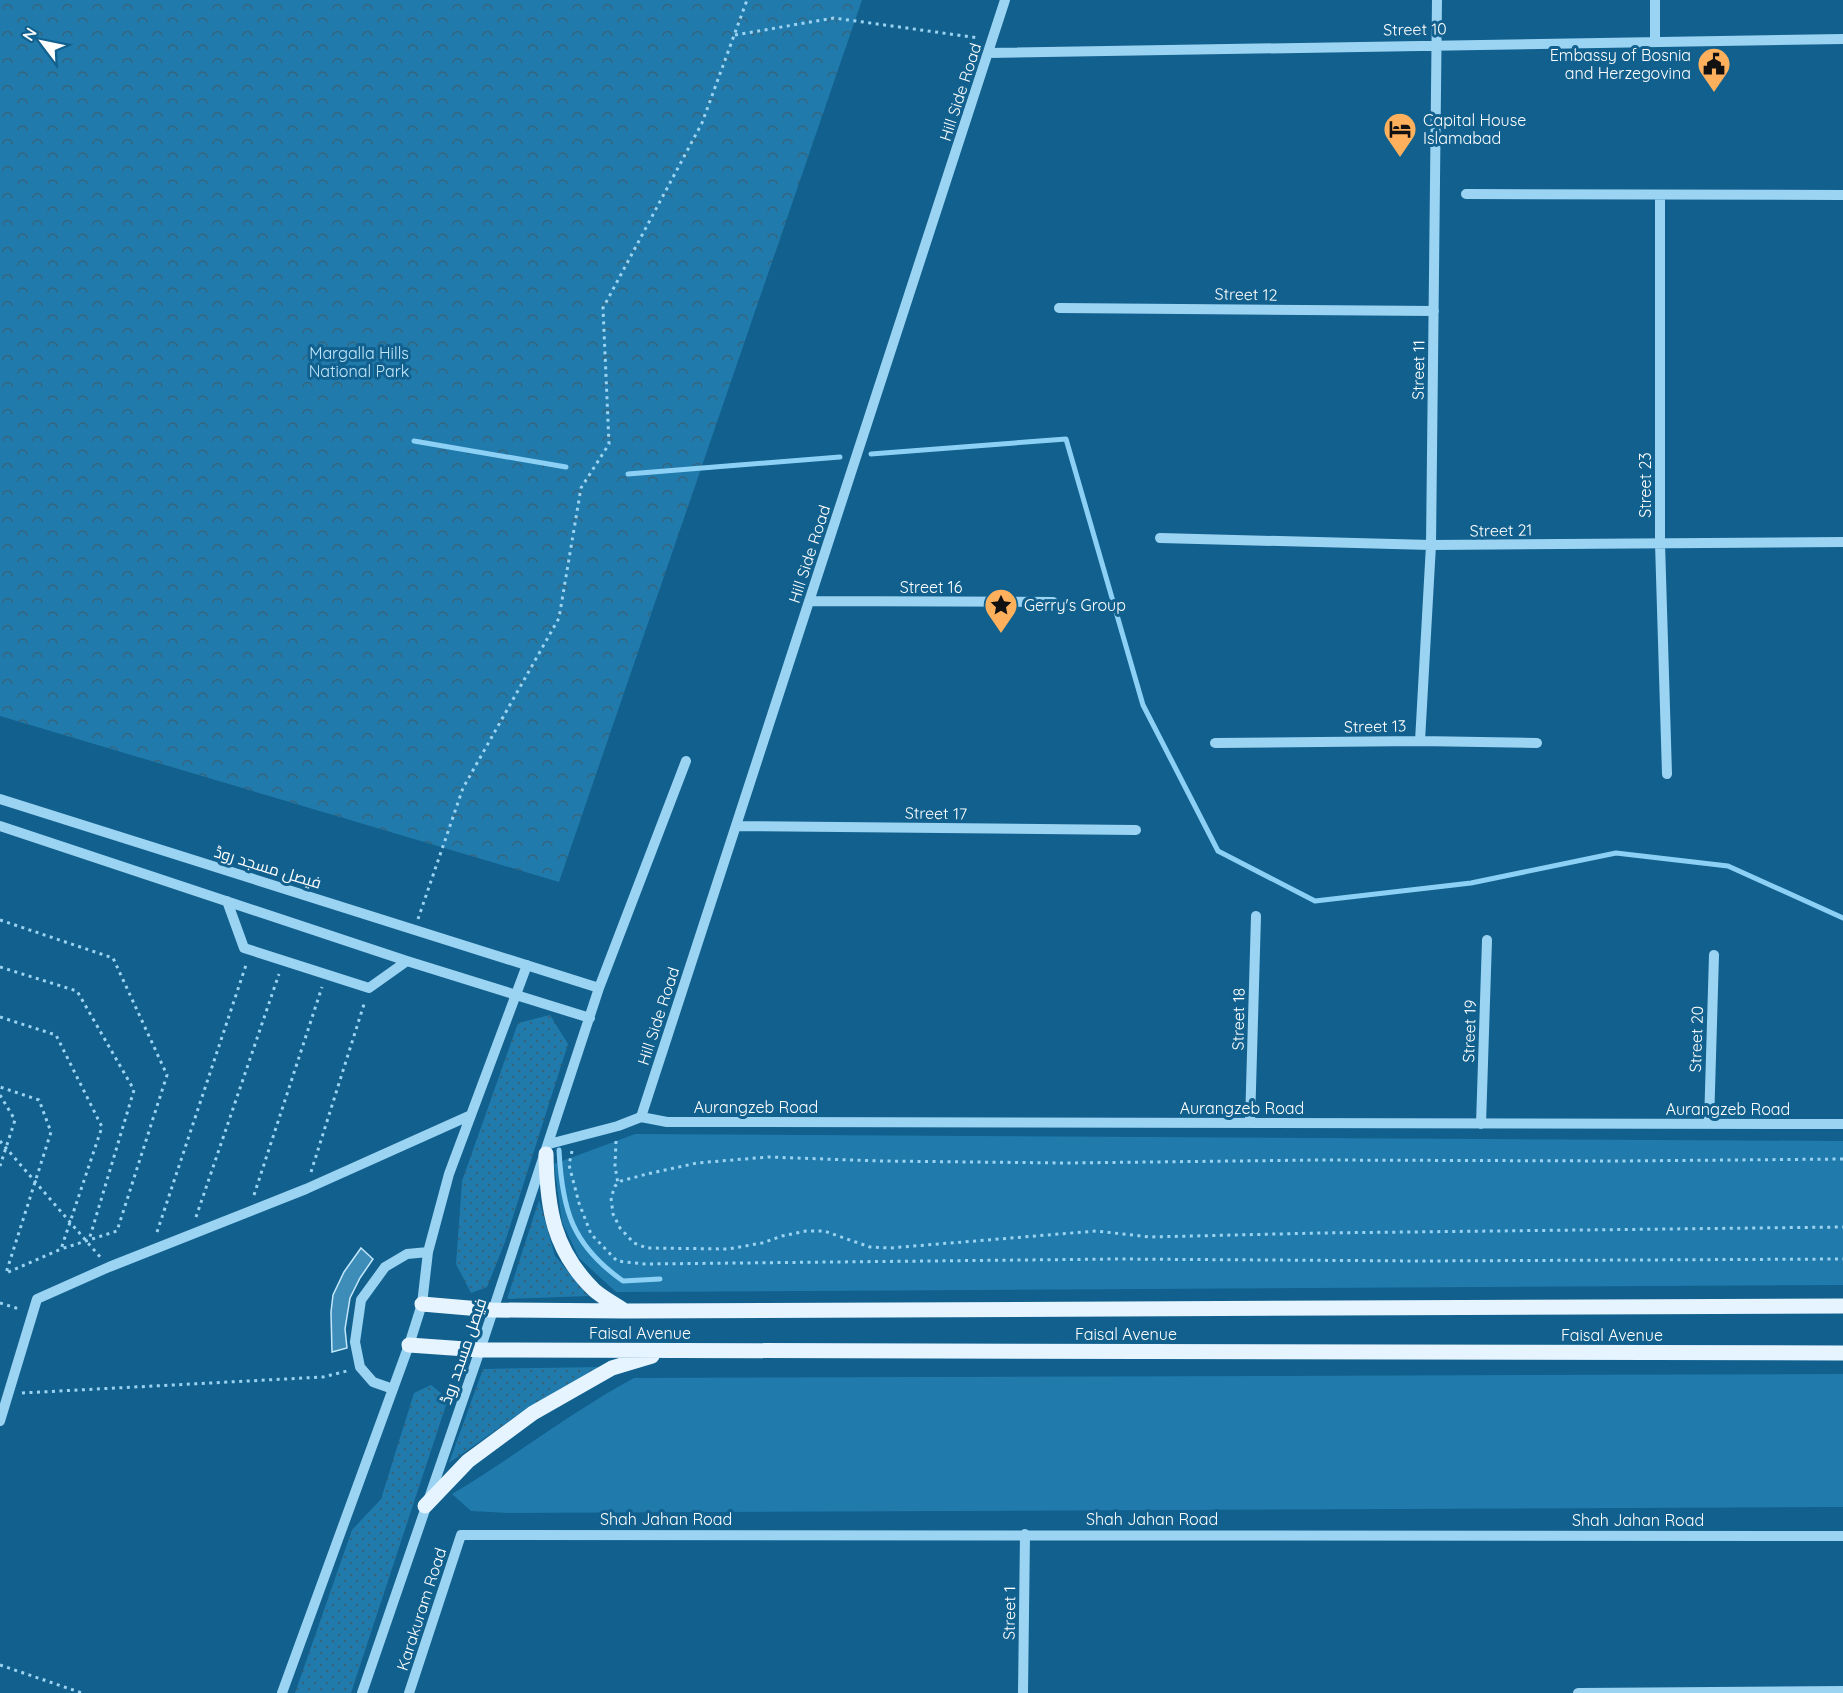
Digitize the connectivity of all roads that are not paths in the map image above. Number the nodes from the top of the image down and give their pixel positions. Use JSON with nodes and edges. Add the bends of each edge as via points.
{"nodes":[{"id":1,"x":1005,"y":0,"type":"edge"},
{"id":2,"x":1437,"y":0,"type":"edge"},
{"id":3,"x":1655,"y":0,"type":"edge"},
{"id":4,"x":1843,"y":39,"type":"edge"},
{"id":5,"x":1655,"y":42,"type":"junction"},
{"id":6,"x":1437,"y":44,"type":"junction"},
{"id":7,"x":988,"y":52,"type":"junction"},
{"id":8,"x":1466,"y":194,"type":"dead end"},
{"id":9,"x":1843,"y":195,"type":"edge"},
{"id":10,"x":1660,"y":196,"type":"junction"},
{"id":11,"x":1059,"y":308,"type":"dead end"},
{"id":12,"x":1434,"y":311,"type":"junction"},
{"id":13,"x":1160,"y":538,"type":"dead end"},
{"id":14,"x":1843,"y":542,"type":"edge"},
{"id":15,"x":1660,"y":543,"type":"junction"},
{"id":16,"x":1431,"y":545,"type":"junction"},
{"id":17,"x":809,"y":601,"type":"junction"},
{"id":18,"x":1053,"y":603,"type":"dead end"},
{"id":19,"x":1420,"y":741,"type":"junction"},
{"id":20,"x":1537,"y":742,"type":"dead end"},
{"id":21,"x":1215,"y":743,"type":"dead end"},
{"id":22,"x":686,"y":761,"type":"dead end"},
{"id":23,"x":1667,"y":774,"type":"dead end"},
{"id":24,"x":0,"y":799,"type":"edge"},
{"id":25,"x":0,"y":826,"type":"edge"},
{"id":26,"x":736,"y":826,"type":"junction"},
{"id":27,"x":1136,"y":830,"type":"dead end"},
{"id":28,"x":227,"y":901,"type":"junction"},
{"id":29,"x":1256,"y":916,"type":"dead end"},
{"id":30,"x":1487,"y":940,"type":"dead end"},
{"id":31,"x":1714,"y":955,"type":"dead end"},
{"id":32,"x":407,"y":961,"type":"junction"},
{"id":33,"x":527,"y":965,"type":"junction"},
{"id":34,"x":599,"y":988,"type":"junction"},
{"id":35,"x":515,"y":995,"type":"junction"},
{"id":36,"x":590,"y":1018,"type":"junction"},
{"id":37,"x":471,"y":1115,"type":"junction"},
{"id":38,"x":641,"y":1117,"type":"junction"},
{"id":39,"x":1251,"y":1123,"type":"junction"},
{"id":40,"x":1481,"y":1124,"type":"junction"},
{"id":41,"x":1708,"y":1124,"type":"junction"},
{"id":42,"x":1843,"y":1124,"type":"edge"},
{"id":43,"x":548,"y":1149,"type":"junction"},
{"id":44,"x":428,"y":1252,"type":"junction"},
{"id":45,"x":422,"y":1304,"type":"junction"},
{"id":46,"x":1843,"y":1306,"type":"edge"},
{"id":47,"x":492,"y":1310,"type":"junction"},
{"id":48,"x":625,"y":1311,"type":"junction"},
{"id":49,"x":410,"y":1345,"type":"junction"},
{"id":50,"x":480,"y":1350,"type":"junction"},
{"id":51,"x":669,"y":1351,"type":"junction"},
{"id":52,"x":1843,"y":1353,"type":"edge"},
{"id":53,"x":393,"y":1389,"type":"junction"},
{"id":54,"x":0,"y":1421,"type":"edge"},
{"id":55,"x":425,"y":1506,"type":"junction"},
{"id":56,"x":461,"y":1534,"type":"joint"},
{"id":57,"x":1025,"y":1534,"type":"junction"},
{"id":58,"x":1843,"y":1536,"type":"edge"},
{"id":59,"x":1843,"y":1691,"type":"edge"},
{"id":60,"x":1785,"y":1692,"type":"edge"},
{"id":61,"x":282,"y":1693,"type":"edge"},
{"id":62,"x":362,"y":1693,"type":"edge"},
{"id":63,"x":409,"y":1693,"type":"edge"},
{"id":64,"x":1023,"y":1693,"type":"edge"},
{"id":65,"x":1578,"y":1693,"type":"edge"},
{"id":66,"x":1665,"y":1693,"type":"edge"}],
"edges":[{"from":1,"to":7,"type":"street","name":"Hill Side Road"},
{"from":2,"to":6,"type":"street","name":"Street 11"},
{"from":3,"to":5,"type":"street"},
{"from":4,"to":5,"type":"street","name":"Street 10"},
{"from":5,"to":6,"type":"street","name":"Street 10"},
{"from":6,"to":7,"type":"street","name":"Street 10"},
{"from":6,"to":12,"type":"street","name":"Street 11"},
{"from":7,"to":17,"type":"street","name":"Hill Side Road"},
{"from":8,"to":10,"type":"street"},
{"from":9,"to":10,"type":"street"},
{"from":10,"to":15,"type":"street","name":"Street 23"},
{"from":11,"to":12,"type":"street","name":"Street 12"},
{"from":12,"to":16,"type":"street","name":"Street 11"},
{"from":13,"to":16,"type":"street","name":"Street 21"},
{"from":14,"to":15,"type":"street","name":"Street 21"},
{"from":15,"to":16,"type":"street","name":"Street 21"},
{"from":15,"to":23,"type":"street","name":"Street 23"},
{"from":16,"to":19,"type":"street","name":"Street 11"},
{"from":17,"to":18,"type":"street","name":"Street 16"},
{"from":17,"to":26,"type":"street","name":"Hill Side Road"},
{"from":19,"to":20,"type":"street","name":"Street 13"},
{"from":19,"to":21,"type":"street","name":"Street 13"},
{"from":22,"to":34,"type":"street","name":"فیصل مسجد روڈ"},
{"from":24,"to":33,"type":"street","name":"فیصل مسجد روڈ"},
{"from":25,"to":28,"type":"street"},
{"from":26,"to":27,"type":"street","name":"Street 17"},
{"from":26,"to":38,"type":"street","name":"Hill Side Road"},
{"from":28,"to":32,"type":"street"},
{"from":28,"to":32,"type":"street","via":[[244,948],[283,961],[369,988]]},
{"from":29,"to":39,"type":"street","name":"Street 18"},
{"from":30,"to":40,"type":"street","name":"Street 19"},
{"from":31,"to":41,"type":"street","name":"Street 20"},
{"from":32,"to":35,"type":"street"},
{"from":33,"to":34,"type":"street","name":"فیصل مسجد روڈ"},
{"from":33,"to":35,"type":"street"},
{"from":34,"to":36,"type":"street","name":"فیصل مسجد روڈ"},
{"from":35,"to":36,"type":"street"},
{"from":35,"to":37,"type":"street"},
{"from":36,"to":43,"type":"street","name":"فیصل مسجد روڈ"},
{"from":37,"to":44,"type":"street","via":[[449,1174]]},
{"from":37,"to":54,"type":"street","via":[[306,1190],[37,1299]]},
{"from":38,"to":39,"type":"street","name":"Aurangzeb Road","via":[[667,1122]]},
{"from":38,"to":43,"type":"street"},
{"from":39,"to":40,"type":"street","name":"Aurangzeb Road"},
{"from":40,"to":41,"type":"street","name":"Aurangzeb Road"},
{"from":41,"to":42,"type":"street","name":"Aurangzeb Road"},
{"from":43,"to":47,"type":"street","name":"فیصل مسجد روڈ"},
{"from":43,"to":48,"type":"main road","via":[[548,1205],[556,1235],[595,1291]]},
{"from":44,"to":45,"type":"street"},
{"from":44,"to":53,"type":"street","via":[[407,1254],[385,1267],[360,1300],[355,1342],[360,1367],[373,1382]]},
{"from":45,"to":47,"type":"main road","name":"Faisal Avenue"},
{"from":45,"to":49,"type":"street"},
{"from":46,"to":48,"type":"main road","name":"Faisal Avenue"},
{"from":47,"to":48,"type":"main road","name":"Faisal Avenue"},
{"from":47,"to":50,"type":"street","name":"فیصل مسجد روڈ"},
{"from":49,"to":50,"type":"main road","name":"Faisal Avenue"},
{"from":49,"to":53,"type":"street"},
{"from":50,"to":51,"type":"main road","name":"Faisal Avenue"},
{"from":50,"to":55,"type":"street","name":"فیصل مسجد روڈ"},
{"from":51,"to":52,"type":"main road","name":"Faisal Avenue"},
{"from":51,"to":55,"type":"main road","via":[[612,1368],[533,1413],[468,1461]]},
{"from":53,"to":61,"type":"street"},
{"from":55,"to":62,"type":"street","name":"فیصل مسجد روڈ"},
{"from":56,"to":57,"type":"street","name":"Shah Jahan Road"},
{"from":56,"to":63,"type":"street","name":"Karakuram Road"},
{"from":57,"to":58,"type":"street","name":"Shah Jahan Road"},
{"from":57,"to":64,"type":"street","name":"Street 1"},
{"from":59,"to":60,"type":"street"},
{"from":60,"to":66,"type":"street"},
{"from":65,"to":66,"type":"street"}]}
